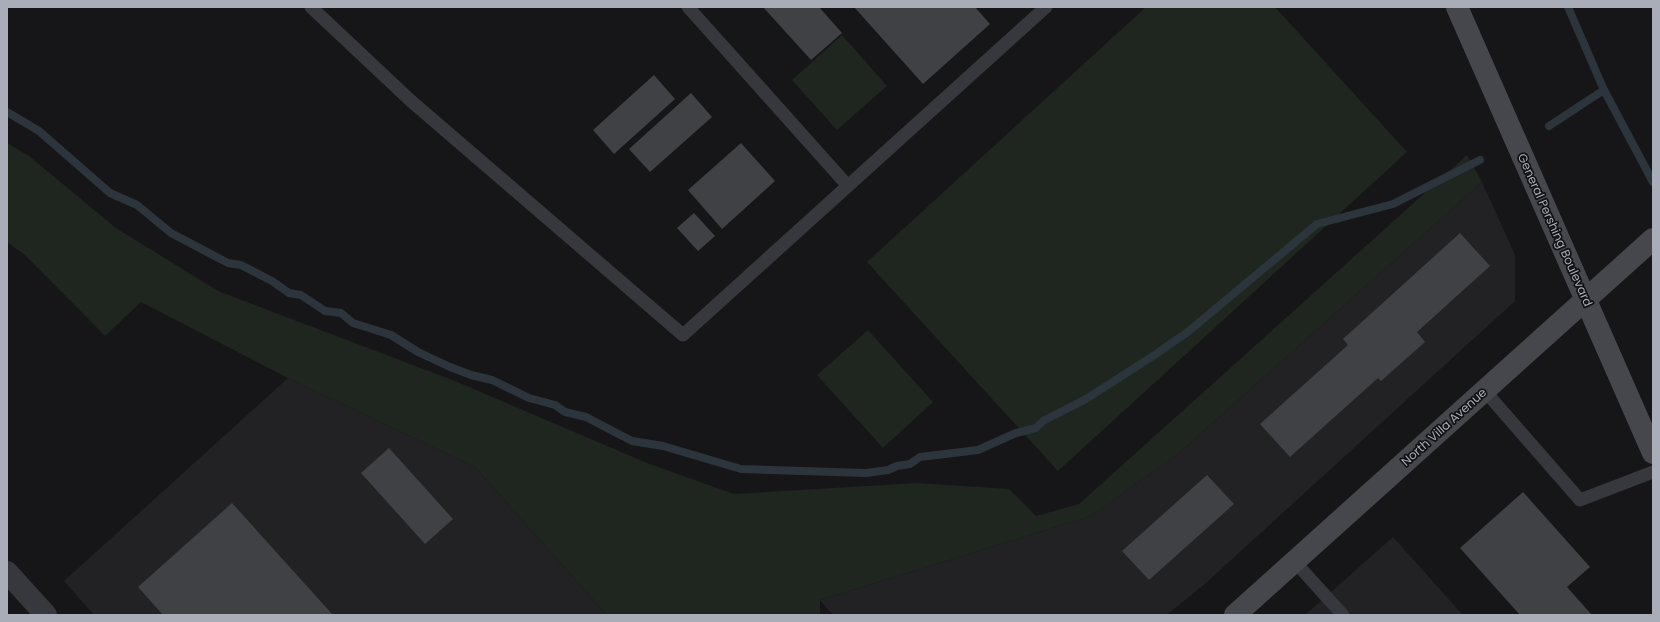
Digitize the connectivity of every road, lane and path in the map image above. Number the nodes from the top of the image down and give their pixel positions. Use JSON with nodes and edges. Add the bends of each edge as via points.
{"nodes":[{"id":1,"x":311,"y":7,"type":"edge"},
{"id":2,"x":688,"y":7,"type":"edge"},
{"id":3,"x":1046,"y":7,"type":"edge"},
{"id":4,"x":1457,"y":7,"type":"edge"},
{"id":5,"x":848,"y":186,"type":"junction"},
{"id":6,"x":1653,"y":239,"type":"edge"},
{"id":7,"x":1586,"y":299,"type":"junction"},
{"id":8,"x":1484,"y":390,"type":"junction"},
{"id":9,"x":1653,"y":453,"type":"edge"},
{"id":10,"x":1653,"y":472,"type":"edge"},
{"id":11,"x":1295,"y":562,"type":"junction"},
{"id":12,"x":8,"y":576,"type":"edge"},
{"id":13,"x":46,"y":615,"type":"edge"},
{"id":14,"x":1234,"y":615,"type":"edge"},
{"id":15,"x":1343,"y":615,"type":"edge"}],
"edges":[{"from":1,"to":5,"type":"lane","via":[[412,101],[683,335]]},
{"from":2,"to":5,"type":"lane"},
{"from":3,"to":5,"type":"lane"},
{"from":4,"to":7,"type":"main road","name":"General Pershing Boulevard"},
{"from":6,"to":7,"type":"main road","name":"North Villa Avenue"},
{"from":7,"to":8,"type":"main road","name":"North Villa Avenue"},
{"from":7,"to":9,"type":"main road","name":"General Pershing Boulevard"},
{"from":8,"to":10,"type":"lane","via":[[1580,500]]},
{"from":8,"to":11,"type":"main road","name":"North Villa Avenue"},
{"from":11,"to":14,"type":"main road","name":"North Villa Avenue"},
{"from":11,"to":15,"type":"lane"},
{"from":12,"to":13,"type":"street"}]}
